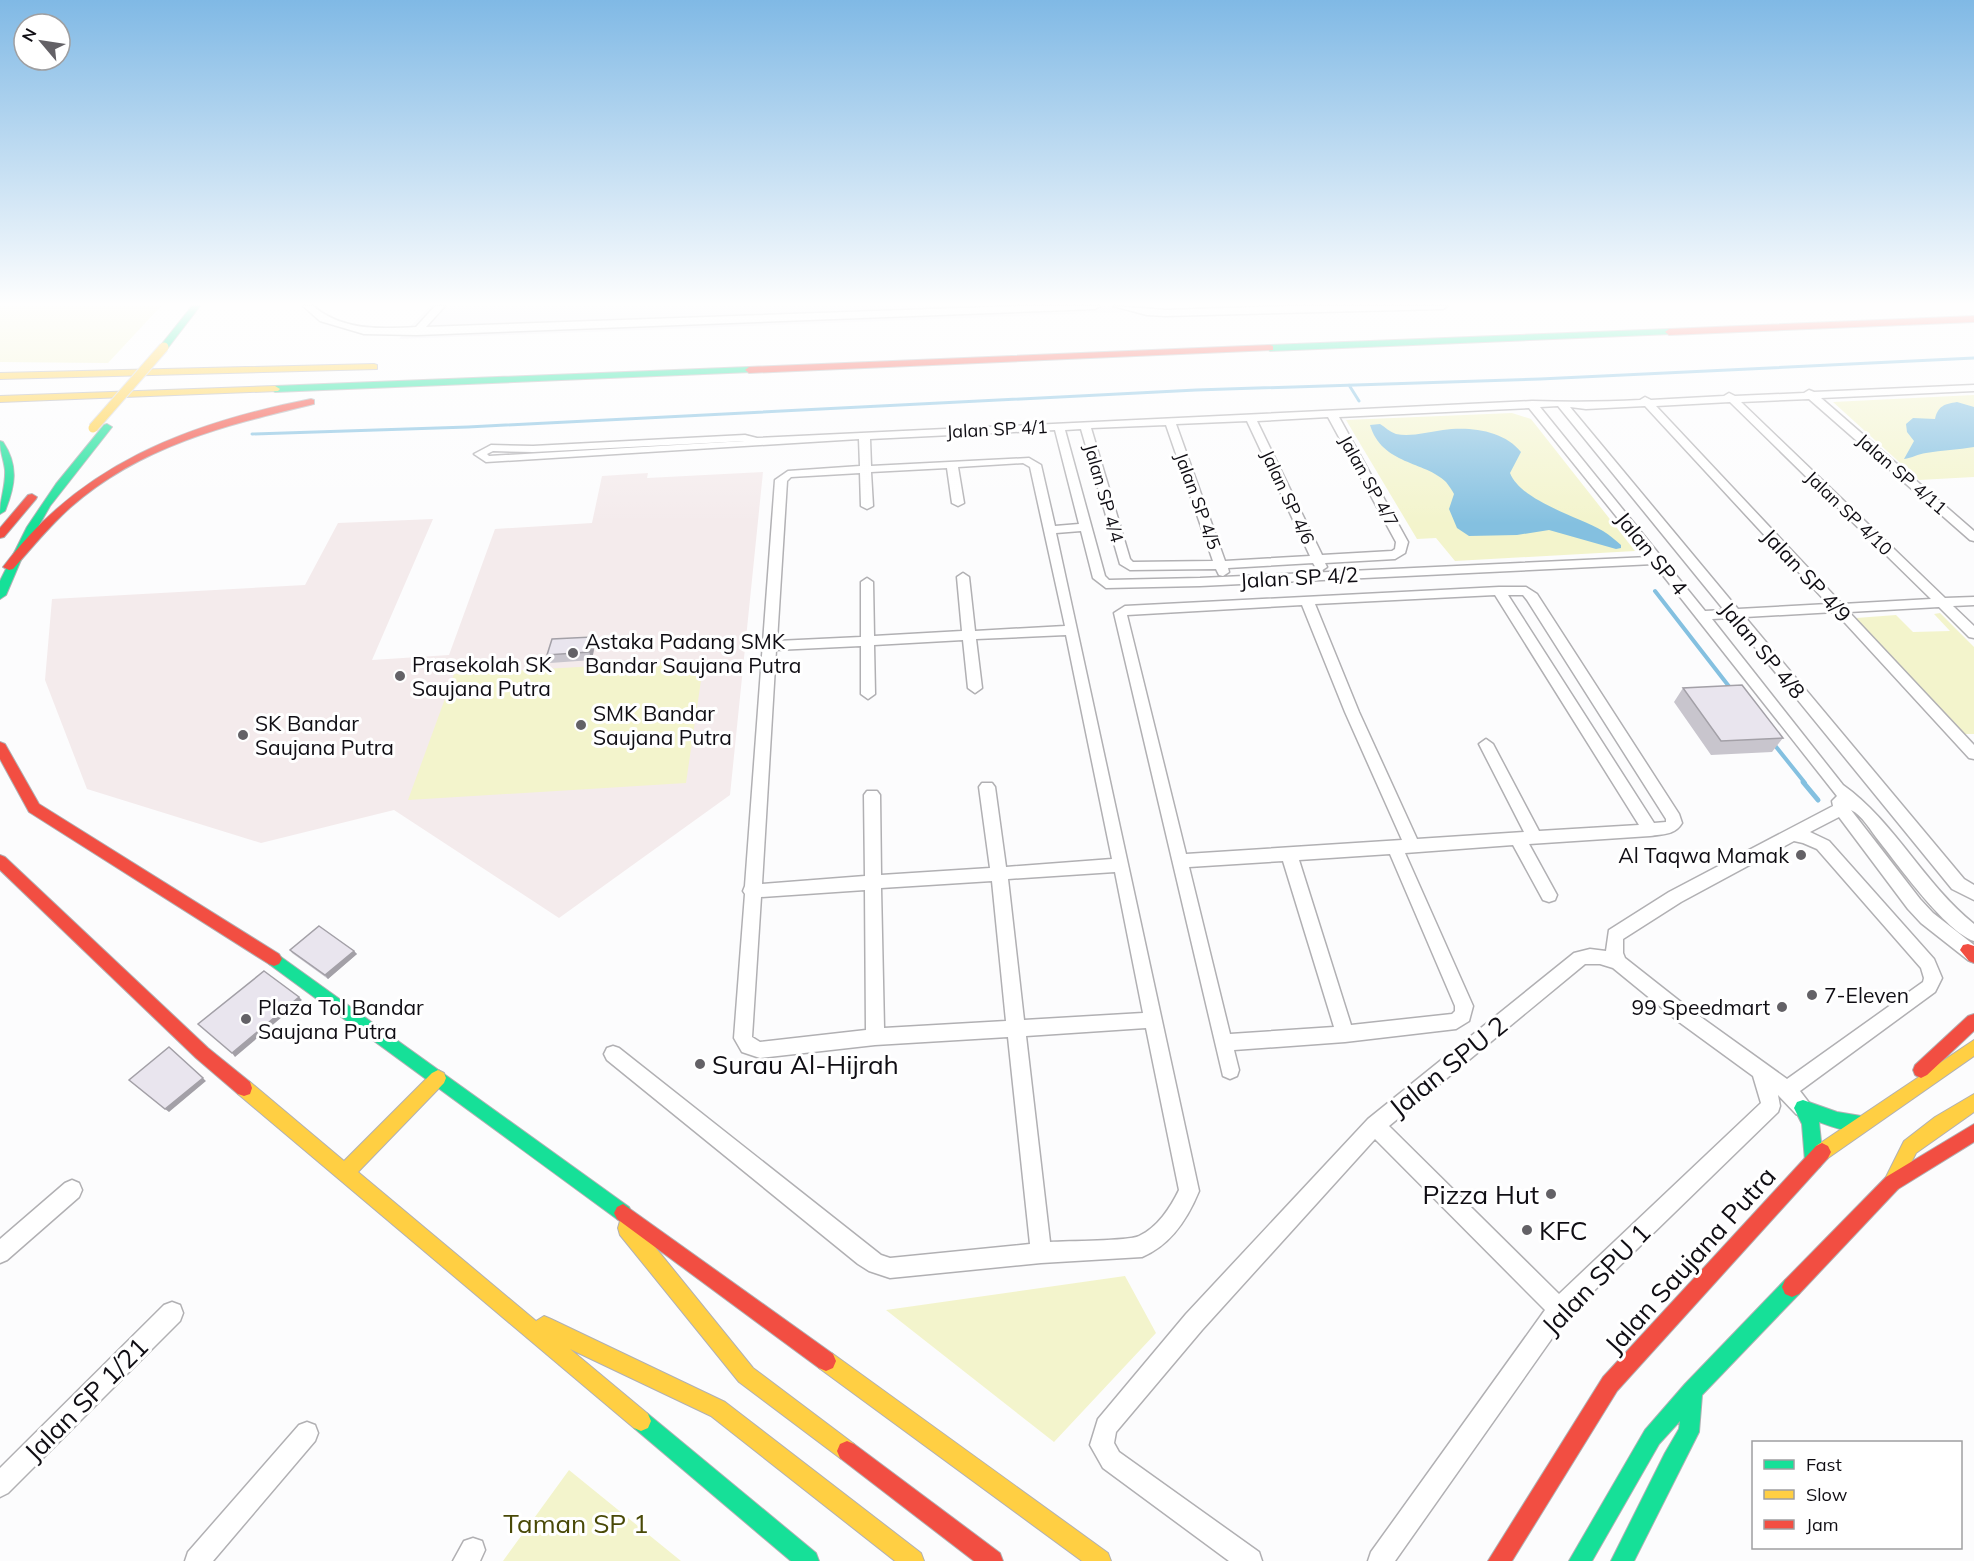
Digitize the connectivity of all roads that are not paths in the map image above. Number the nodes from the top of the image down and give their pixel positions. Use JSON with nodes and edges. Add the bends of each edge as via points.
{"nodes":[{"id":1,"x":136,"y":379,"type":"edge"},
{"id":2,"x":150,"y":379,"type":"edge"},
{"id":3,"x":272,"y":379,"type":"edge"},
{"id":4,"x":548,"y":379,"type":"edge"},
{"id":5,"x":598,"y":379,"type":"edge"},
{"id":6,"x":1974,"y":381,"type":"edge"},
{"id":7,"x":1974,"y":388,"type":"edge"},
{"id":8,"x":0,"y":389,"type":"edge"},
{"id":9,"x":1808,"y":392,"type":"junction"},
{"id":10,"x":1728,"y":395,"type":"junction"},
{"id":11,"x":0,"y":399,"type":"edge"},
{"id":12,"x":1644,"y":399,"type":"junction"},
{"id":13,"x":1561,"y":403,"type":"junction"},
{"id":14,"x":1532,"y":404,"type":"junction"},
{"id":15,"x":1503,"y":406,"type":"junction"},
{"id":16,"x":1332,"y":414,"type":"junction"},
{"id":17,"x":1251,"y":417,"type":"junction"},
{"id":18,"x":1544,"y":419,"type":"junction"},
{"id":19,"x":1170,"y":421,"type":"junction"},
{"id":20,"x":1085,"y":425,"type":"junction"},
{"id":21,"x":1059,"y":426,"type":"junction"},
{"id":22,"x":864,"y":436,"type":"junction"},
{"id":23,"x":757,"y":441,"type":"junction"},
{"id":24,"x":0,"y":444,"type":"edge"},
{"id":25,"x":952,"y":464,"type":"junction"},
{"id":26,"x":865,"y":469,"type":"junction"},
{"id":27,"x":958,"y":503,"type":"dead end"},
{"id":28,"x":867,"y":506,"type":"dead end"},
{"id":29,"x":0,"y":511,"type":"edge"},
{"id":30,"x":1086,"y":527,"type":"junction"},
{"id":31,"x":1050,"y":530,"type":"junction"},
{"id":32,"x":0,"y":535,"type":"edge"},
{"id":33,"x":1974,"y":537,"type":"edge"},
{"id":34,"x":1317,"y":560,"type":"junction"},
{"id":35,"x":1658,"y":560,"type":"junction"},
{"id":36,"x":1221,"y":565,"type":"junction"},
{"id":37,"x":9,"y":567,"type":"junction"},
{"id":38,"x":1325,"y":576,"type":"junction"},
{"id":39,"x":963,"y":577,"type":"dead end"},
{"id":40,"x":1225,"y":580,"type":"junction"},
{"id":41,"x":867,"y":582,"type":"dead end"},
{"id":42,"x":1200,"y":582,"type":"junction"},
{"id":43,"x":1499,"y":591,"type":"junction"},
{"id":44,"x":0,"y":595,"type":"edge"},
{"id":45,"x":1974,"y":601,"type":"edge"},
{"id":46,"x":1307,"y":602,"type":"junction"},
{"id":47,"x":1941,"y":603,"type":"junction"},
{"id":48,"x":1208,"y":607,"type":"junction"},
{"id":49,"x":1838,"y":607,"type":"junction"},
{"id":50,"x":1733,"y":614,"type":"junction"},
{"id":51,"x":1702,"y":615,"type":"junction"},
{"id":52,"x":1071,"y":630,"type":"junction"},
{"id":53,"x":1974,"y":634,"type":"edge"},
{"id":54,"x":970,"y":635,"type":"junction"},
{"id":55,"x":867,"y":641,"type":"junction"},
{"id":56,"x":769,"y":646,"type":"junction"},
{"id":57,"x":975,"y":688,"type":"dead end"},
{"id":58,"x":868,"y":694,"type":"dead end"},
{"id":59,"x":1486,"y":744,"type":"dead end"},
{"id":60,"x":0,"y":747,"type":"edge"},
{"id":61,"x":1971,"y":748,"type":"edge"},
{"id":62,"x":987,"y":787,"type":"dead end"},
{"id":63,"x":872,"y":795,"type":"dead end"},
{"id":64,"x":1848,"y":805,"type":"junction"},
{"id":65,"x":1650,"y":830,"type":"junction"},
{"id":66,"x":1792,"y":835,"type":"junction"},
{"id":67,"x":1526,"y":838,"type":"junction"},
{"id":68,"x":1404,"y":846,"type":"junction"},
{"id":69,"x":1289,"y":854,"type":"junction"},
{"id":70,"x":0,"y":861,"type":"edge"},
{"id":71,"x":1181,"y":861,"type":"junction"},
{"id":72,"x":1120,"y":865,"type":"junction"},
{"id":73,"x":999,"y":874,"type":"junction"},
{"id":74,"x":874,"y":883,"type":"junction"},
{"id":75,"x":752,"y":891,"type":"junction"},
{"id":76,"x":1972,"y":893,"type":"edge"},
{"id":77,"x":1549,"y":895,"type":"dead end"},
{"id":78,"x":1973,"y":949,"type":"edge"},
{"id":79,"x":1619,"y":963,"type":"junction"},
{"id":80,"x":1153,"y":1020,"type":"junction"},
{"id":81,"x":1974,"y":1021,"type":"edge"},
{"id":82,"x":1016,"y":1028,"type":"junction"},
{"id":83,"x":1345,"y":1034,"type":"junction"},
{"id":84,"x":875,"y":1037,"type":"junction"},
{"id":85,"x":1224,"y":1043,"type":"junction"},
{"id":86,"x":1974,"y":1047,"type":"edge"},
{"id":87,"x":613,"y":1054,"type":"dead end"},
{"id":88,"x":1230,"y":1070,"type":"dead end"},
{"id":89,"x":1760,"y":1071,"type":"junction"},
{"id":90,"x":438,"y":1078,"type":"junction"},
{"id":91,"x":1786,"y":1090,"type":"junction"},
{"id":92,"x":1974,"y":1102,"type":"edge"},
{"id":93,"x":1771,"y":1106,"type":"junction"},
{"id":94,"x":1801,"y":1107,"type":"junction"},
{"id":95,"x":1875,"y":1113,"type":"junction"},
{"id":96,"x":1861,"y":1123,"type":"junction"},
{"id":97,"x":1375,"y":1125,"type":"junction"},
{"id":98,"x":1974,"y":1132,"type":"edge"},
{"id":99,"x":1814,"y":1161,"type":"junction"},
{"id":100,"x":346,"y":1172,"type":"junction"},
{"id":101,"x":1892,"y":1183,"type":"junction"},
{"id":102,"x":72,"y":1190,"type":"dead end"},
{"id":103,"x":605,"y":1201,"type":"junction"},
{"id":104,"x":0,"y":1253,"type":"edge"},
{"id":105,"x":1041,"y":1253,"type":"junction"},
{"id":106,"x":510,"y":1309,"type":"junction"},
{"id":107,"x":1560,"y":1309,"type":"junction"},
{"id":108,"x":172,"y":1313,"type":"dead end"},
{"id":109,"x":1692,"y":1391,"type":"junction"},
{"id":110,"x":307,"y":1433,"type":"dead end"},
{"id":111,"x":0,"y":1485,"type":"edge"},
{"id":112,"x":197,"y":1561,"type":"edge"},
{"id":113,"x":808,"y":1561,"type":"edge"},
{"id":114,"x":913,"y":1561,"type":"edge"},
{"id":115,"x":992,"y":1561,"type":"edge"},
{"id":116,"x":1100,"y":1561,"type":"edge"},
{"id":117,"x":1251,"y":1561,"type":"edge"},
{"id":118,"x":1380,"y":1561,"type":"edge"},
{"id":119,"x":1499,"y":1561,"type":"edge"},
{"id":120,"x":1580,"y":1561,"type":"edge"},
{"id":121,"x":1622,"y":1561,"type":"edge"}],
"edges":[{"from":1,"to":32,"type":"main road","bridge":true},
{"from":2,"to":37,"type":"main road","via":[[46,500]]},
{"from":3,"to":8,"type":"main road"},
{"from":4,"to":11,"type":"main road"},
{"from":5,"to":37,"type":"main road","via":[[383,394],[254,412],[157,448],[102,478],[52,520]]},
{"from":6,"to":9,"type":"street","name":"Jalan SP 4/1"},
{"from":7,"to":9,"type":"street","name":"Jalan SP 4/1"},
{"from":9,"to":10,"type":"street","name":"Jalan SP 4/1"},
{"from":9,"to":33,"type":"street","name":"Jalan SP 4/11"},
{"from":10,"to":12,"type":"street","name":"Jalan SP 4/1"},
{"from":10,"to":47,"type":"street","name":"Jalan SP 4/10"},
{"from":12,"to":13,"type":"street","name":"Jalan SP 4/1","via":[[1586,406]]},
{"from":12,"to":49,"type":"street","name":"Jalan SP 4/9"},
{"from":13,"to":14,"type":"street","name":"Jalan SP 4/1"},
{"from":13,"to":50,"type":"street","name":"Jalan SP 4/8"},
{"from":14,"to":15,"type":"street","name":"Jalan SP 4/1"},
{"from":14,"to":18,"type":"street","name":"Jalan SP 4"},
{"from":15,"to":16,"type":"street","name":"Jalan SP 4/1"},
{"from":15,"to":18,"type":"street"},
{"from":16,"to":17,"type":"street","name":"Jalan SP 4/1"},
{"from":16,"to":34,"type":"street","name":"Jalan SP 4/7","via":[[1402,542],[1395,555]]},
{"from":17,"to":19,"type":"street","name":"Jalan SP 4/1"},
{"from":17,"to":34,"type":"street","name":"Jalan SP 4/6"},
{"from":18,"to":35,"type":"street","name":"Jalan SP 4"},
{"from":19,"to":20,"type":"street","name":"Jalan SP 4/1"},
{"from":19,"to":36,"type":"street","name":"Jalan SP 4/5"},
{"from":20,"to":21,"type":"street","name":"Jalan SP 4/1"},
{"from":20,"to":36,"type":"street","name":"Jalan SP 4/4","via":[[1124,561],[1140,568]]},
{"from":21,"to":22,"type":"street","name":"Jalan SP 4/1"},
{"from":21,"to":30,"type":"street","name":"Jalan SP 4/2"},
{"from":22,"to":23,"type":"street","name":"Jalan SP 4/1"},
{"from":22,"to":26,"type":"street"},
{"from":23,"to":23,"type":"street","name":"Jalan SP 4/1","via":[[744,445],[486,459],[480,454],[491,448],[746,438]]},
{"from":24,"to":29,"type":"main road","via":[[9,453],[13,469]]},
{"from":25,"to":26,"type":"street"},
{"from":25,"to":27,"type":"street"},
{"from":25,"to":31,"type":"street","via":[[1031,462],[1035,465]]},
{"from":26,"to":28,"type":"street"},
{"from":26,"to":56,"type":"street","via":[[783,476]]},
{"from":30,"to":31,"type":"street"},
{"from":30,"to":42,"type":"street","name":"Jalan SP 4/2","via":[[1099,578],[1106,584]]},
{"from":31,"to":52,"type":"street"},
{"from":34,"to":36,"type":"street"},
{"from":34,"to":38,"type":"street","name":"Jalan SP 4/6"},
{"from":35,"to":38,"type":"street","name":"Jalan SP 4/2"},
{"from":35,"to":51,"type":"street","name":"Jalan SP 4"},
{"from":36,"to":40,"type":"street","name":"Jalan SP 4/5"},
{"from":37,"to":44,"type":"main road"},
{"from":38,"to":40,"type":"street","name":"Jalan SP 4/2"},
{"from":39,"to":54,"type":"street"},
{"from":40,"to":42,"type":"street","name":"Jalan SP 4/2"},
{"from":41,"to":55,"type":"street"},
{"from":42,"to":48,"type":"street"},
{"from":43,"to":46,"type":"street"},
{"from":43,"to":65,"type":"street"},
{"from":43,"to":65,"type":"street","via":[[1526,591],[1532,597],[1674,818],[1670,827]]},
{"from":45,"to":47,"type":"street"},
{"from":46,"to":48,"type":"street"},
{"from":46,"to":68,"type":"street"},
{"from":47,"to":49,"type":"street"},
{"from":47,"to":53,"type":"street","name":"Jalan SP 4/10"},
{"from":48,"to":71,"type":"street","via":[[1120,613]]},
{"from":49,"to":50,"type":"street"},
{"from":49,"to":61,"type":"street","name":"Jalan SP 4/9"},
{"from":50,"to":51,"type":"street"},
{"from":50,"to":76,"type":"street","name":"Jalan SP 4/8","via":[[1958,884]]},
{"from":51,"to":64,"type":"street","name":"Jalan SP 4"},
{"from":52,"to":54,"type":"street"},
{"from":52,"to":72,"type":"street"},
{"from":54,"to":55,"type":"street"},
{"from":54,"to":57,"type":"street"},
{"from":55,"to":56,"type":"street"},
{"from":55,"to":58,"type":"street"},
{"from":56,"to":75,"type":"street"},
{"from":59,"to":67,"type":"street"},
{"from":60,"to":90,"type":"main road","via":[[34,808],[269,956]]},
{"from":62,"to":73,"type":"street"},
{"from":63,"to":74,"type":"street"},
{"from":64,"to":66,"type":"street"},
{"from":64,"to":78,"type":"street","name":"Jalan SP 4","via":[[1914,904],[1927,918]]},
{"from":65,"to":67,"type":"street"},
{"from":66,"to":79,"type":"street","via":[[1675,897],[1615,935],[1614,954]]},
{"from":66,"to":91,"type":"street","via":[[1823,845],[1928,964],[1933,978],[1929,987]]},
{"from":67,"to":68,"type":"street"},
{"from":67,"to":77,"type":"street"},
{"from":68,"to":69,"type":"street"},
{"from":68,"to":83,"type":"street","name":"Jalan SPU 2","via":[[1464,1006],[1463,1015],[1456,1020]]},
{"from":69,"to":71,"type":"street"},
{"from":69,"to":83,"type":"street"},
{"from":70,"to":100,"type":"main road","via":[[202,1053]]},
{"from":71,"to":85,"type":"street"},
{"from":72,"to":73,"type":"street"},
{"from":72,"to":80,"type":"street"},
{"from":73,"to":74,"type":"street"},
{"from":73,"to":82,"type":"street"},
{"from":74,"to":75,"type":"street"},
{"from":74,"to":84,"type":"street"},
{"from":75,"to":84,"type":"street","via":[[743,1038],[748,1046],[760,1050]]},
{"from":79,"to":89,"type":"street"},
{"from":79,"to":97,"type":"street","name":"Jalan SPU 2","via":[[1607,958],[1580,958]]},
{"from":80,"to":82,"type":"street"},
{"from":80,"to":105,"type":"street","via":[[1189,1191],[1180,1210],[1164,1230],[1142,1247]]},
{"from":81,"to":95,"type":"main road"},
{"from":82,"to":84,"type":"street"},
{"from":82,"to":105,"type":"street"},
{"from":83,"to":85,"type":"street","name":"Jalan SPU 2"},
{"from":85,"to":88,"type":"street"},
{"from":86,"to":95,"type":"main road","name":"Jalan Saujana Putra"},
{"from":87,"to":105,"type":"street","via":[[876,1264],[890,1268]]},
{"from":89,"to":91,"type":"street"},
{"from":89,"to":93,"type":"street"},
{"from":90,"to":100,"type":"main road"},
{"from":90,"to":103,"type":"main road"},
{"from":91,"to":94,"type":"street"},
{"from":92,"to":101,"type":"main road","via":[[1910,1148]]},
{"from":93,"to":94,"type":"street","via":[[1786,1103]]},
{"from":93,"to":107,"type":"street","name":"Jalan SPU 1"},
{"from":94,"to":96,"type":"main road","via":[[1837,1120]]},
{"from":94,"to":99,"type":"main road","via":[[1811,1123]]},
{"from":95,"to":96,"type":"main road","name":"Jalan Saujana Putra"},
{"from":96,"to":99,"type":"main road","name":"Jalan Saujana Putra"},
{"from":97,"to":107,"type":"street"},
{"from":97,"to":117,"type":"street","name":"Jalan SPU 2","via":[[1106,1427],[1102,1445],[1111,1460]]},
{"from":98,"to":101,"type":"main road"},
{"from":99,"to":119,"type":"main road","name":"Jalan Saujana Putra","via":[[1610,1384]]},
{"from":100,"to":106,"type":"main road"},
{"from":101,"to":109,"type":"main road"},
{"from":102,"to":104,"type":"street"},
{"from":103,"to":115,"type":"main road","via":[[746,1375]]},
{"from":103,"to":116,"type":"main road"},
{"from":106,"to":113,"type":"main road"},
{"from":106,"to":114,"type":"main road","via":[[718,1409]]},
{"from":107,"to":118,"type":"street","name":"Jalan SPU 1"},
{"from":108,"to":111,"type":"street","name":"Jalan SP 1/21"},
{"from":109,"to":120,"type":"main road","via":[[1652,1437]]},
{"from":109,"to":121,"type":"main road","via":[[1689,1432]]},
{"from":110,"to":112,"type":"street"}]}
